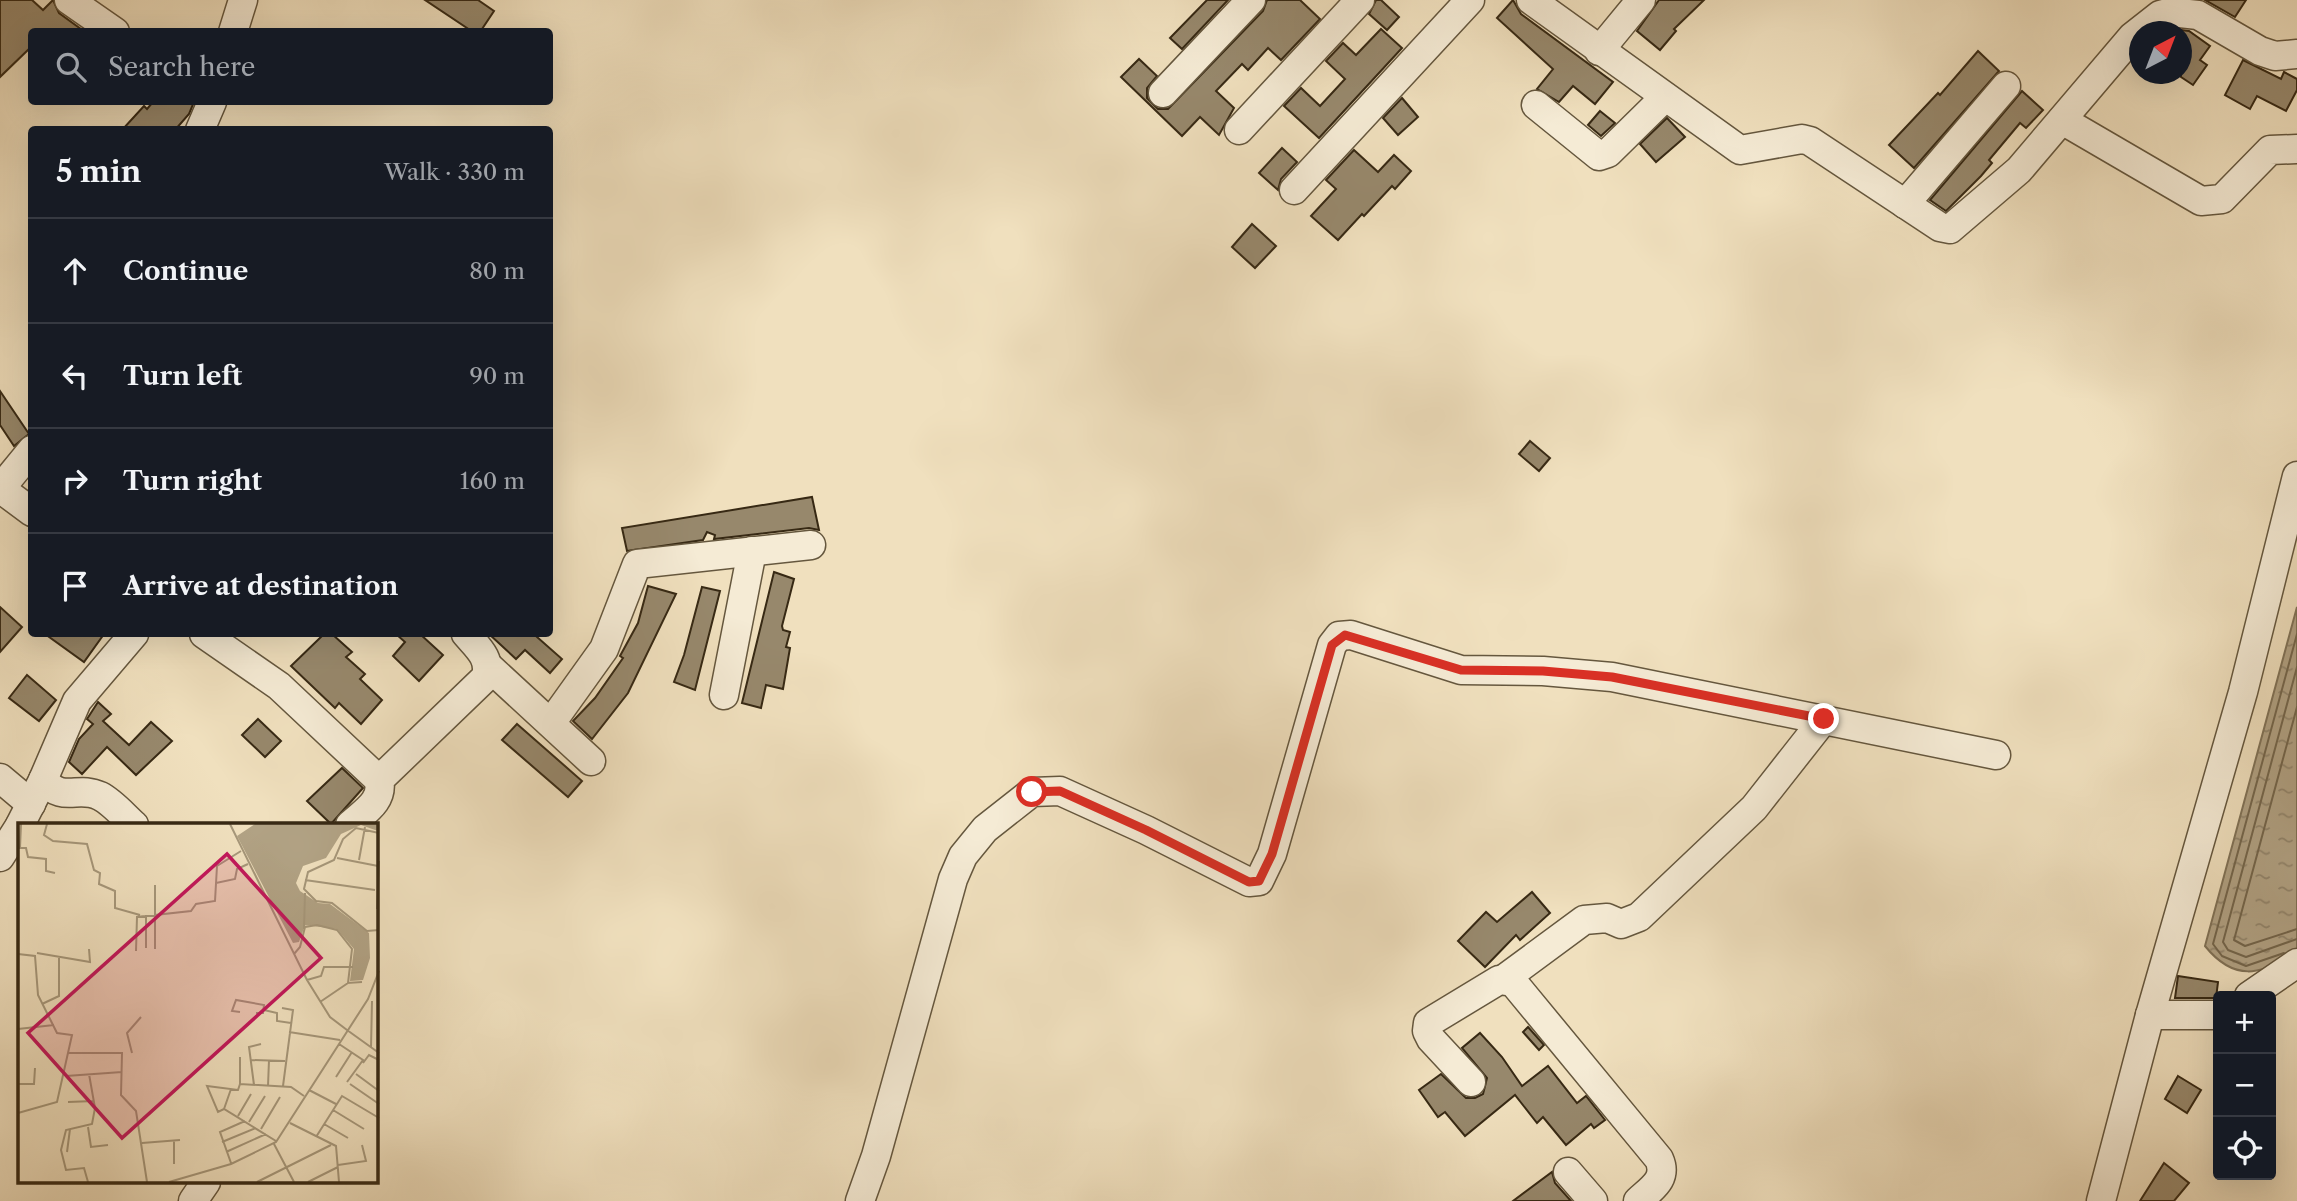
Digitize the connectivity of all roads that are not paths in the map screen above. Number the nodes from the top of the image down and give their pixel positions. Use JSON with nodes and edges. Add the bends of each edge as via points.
{"nodes":[{"id":1,"x":69,"y":0,"type":"edge"},
{"id":2,"x":243,"y":0,"type":"edge"},
{"id":3,"x":1251,"y":0,"type":"edge"},
{"id":4,"x":1360,"y":0,"type":"edge"},
{"id":5,"x":1470,"y":0,"type":"edge"},
{"id":6,"x":1531,"y":0,"type":"edge"},
{"id":7,"x":1641,"y":0,"type":"edge"},
{"id":8,"x":109,"y":28,"type":"edge"},
{"id":9,"x":234,"y":28,"type":"edge"},
{"id":10,"x":1599,"y":51,"type":"junction"},
{"id":11,"x":2297,"y":54,"type":"edge"},
{"id":12,"x":2006,"y":86,"type":"dead end"},
{"id":13,"x":1163,"y":93,"type":"dead end"},
{"id":14,"x":1665,"y":97,"type":"junction"},
{"id":15,"x":211,"y":105,"type":"edge"},
{"id":16,"x":1536,"y":105,"type":"dead end"},
{"id":17,"x":2062,"y":120,"type":"junction"},
{"id":18,"x":202,"y":126,"type":"edge"},
{"id":19,"x":1239,"y":130,"type":"dead end"},
{"id":20,"x":2297,"y":149,"type":"edge"},
{"id":21,"x":1294,"y":190,"type":"dead end"},
{"id":22,"x":1905,"y":204,"type":"junction"},
{"id":23,"x":28,"y":455,"type":"edge"},
{"id":24,"x":2297,"y":477,"type":"edge"},
{"id":25,"x":0,"y":489,"type":"edge"},
{"id":26,"x":28,"y":509,"type":"edge"},
{"id":27,"x":811,"y":545,"type":"dead end"},
{"id":28,"x":752,"y":551,"type":"junction"},
{"id":29,"x":131,"y":637,"type":"edge"},
{"id":30,"x":208,"y":637,"type":"edge"},
{"id":31,"x":469,"y":637,"type":"edge"},
{"id":32,"x":488,"y":666,"type":"junction"},
{"id":33,"x":724,"y":695,"type":"dead end"},
{"id":34,"x":1824,"y":719,"type":"junction"},
{"id":35,"x":551,"y":723,"type":"junction"},
{"id":36,"x":1996,"y":755,"type":"dead end"},
{"id":37,"x":592,"y":761,"type":"dead end"},
{"id":38,"x":0,"y":778,"type":"edge"},
{"id":39,"x":379,"y":780,"type":"junction"},
{"id":40,"x":29,"y":809,"type":"edge"},
{"id":41,"x":132,"y":823,"type":"edge"},
{"id":42,"x":352,"y":823,"type":"edge"},
{"id":43,"x":18,"y":827,"type":"edge"},
{"id":44,"x":0,"y":857,"type":"edge"},
{"id":45,"x":2297,"y":963,"type":"edge"},
{"id":46,"x":1504,"y":979,"type":"junction"},
{"id":47,"x":2256,"y":991,"type":"edge"},
{"id":48,"x":2150,"y":1015,"type":"junction"},
{"id":49,"x":2213,"y":1015,"type":"edge"},
{"id":50,"x":1471,"y":1082,"type":"dead end"},
{"id":51,"x":1568,"y":1172,"type":"dead end"},
{"id":52,"x":205,"y":1184,"type":"edge"},
{"id":53,"x":193,"y":1201,"type":"edge"},
{"id":54,"x":860,"y":1201,"type":"edge"},
{"id":55,"x":1593,"y":1201,"type":"edge"},
{"id":56,"x":1638,"y":1201,"type":"edge"},
{"id":57,"x":2101,"y":1201,"type":"edge"}],
"edges":[{"from":1,"to":8,"type":"street"},
{"from":2,"to":9,"type":"street"},
{"from":3,"to":13,"type":"street"},
{"from":4,"to":19,"type":"street"},
{"from":5,"to":21,"type":"street"},
{"from":6,"to":10,"type":"street"},
{"from":7,"to":10,"type":"street"},
{"from":10,"to":14,"type":"street"},
{"from":11,"to":17,"type":"street","via":[[2275,56],[2260,51],[2197,15],[2171,12],[2150,21],[2132,37]]},
{"from":12,"to":22,"type":"street"},
{"from":14,"to":16,"type":"street","via":[[1608,153],[1599,156]]},
{"from":14,"to":22,"type":"street","via":[[1740,150],[1810,141]]},
{"from":15,"to":18,"type":"street"},
{"from":17,"to":20,"type":"street","via":[[2201,201],[2222,199],[2270,150]]},
{"from":17,"to":22,"type":"street","via":[[2019,170],[1958,226],[1940,227]]},
{"from":23,"to":25,"type":"street"},
{"from":24,"to":48,"type":"street","via":[[2243,692]]},
{"from":25,"to":26,"type":"street"},
{"from":27,"to":28,"type":"street"},
{"from":28,"to":33,"type":"street"},
{"from":28,"to":35,"type":"street","via":[[637,565],[604,649]]},
{"from":29,"to":40,"type":"street","via":[[77,701]]},
{"from":30,"to":39,"type":"street","via":[[279,686]]},
{"from":31,"to":32,"type":"street"},
{"from":32,"to":35,"type":"street"},
{"from":32,"to":39,"type":"street","via":[[480,685]]},
{"from":34,"to":36,"type":"street"},
{"from":34,"to":46,"type":"street","via":[[1754,808],[1639,917],[1621,924],[1607,918],[1584,920]]},
{"from":34,"to":54,"type":"street","via":[[1612,677],[1461,670],[1363,638],[1339,636],[1332,645],[1272,854],[1259,881],[1249,882],[1060,791],[1032,792],[985,829],[963,856],[953,879]]},
{"from":35,"to":37,"type":"street"},
{"from":38,"to":40,"type":"street"},
{"from":39,"to":42,"type":"street","via":[[382,790],[377,800]]},
{"from":40,"to":41,"type":"street","via":[[53,791],[100,796]]},
{"from":43,"to":44,"type":"street"},
{"from":45,"to":47,"type":"street"},
{"from":46,"to":50,"type":"street","via":[[1427,1027],[1431,1040]]},
{"from":46,"to":56,"type":"street","via":[[1516,984],[1659,1159],[1662,1176]]},
{"from":48,"to":49,"type":"street"},
{"from":48,"to":57,"type":"street"},
{"from":51,"to":55,"type":"street"},
{"from":52,"to":53,"type":"street"}]}
